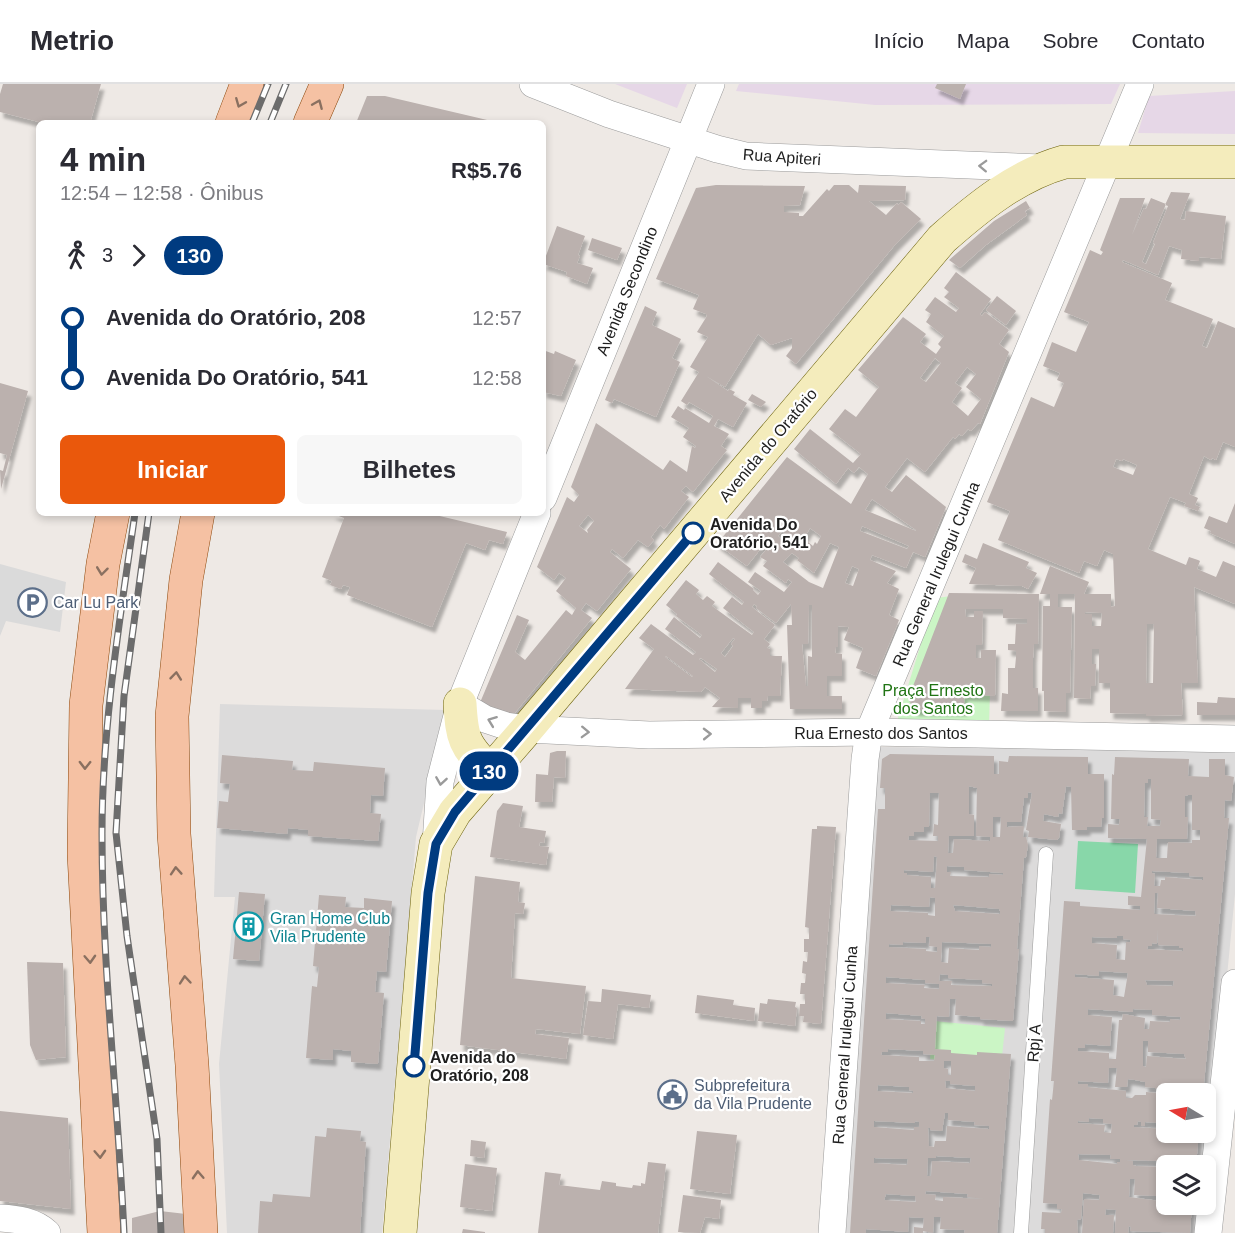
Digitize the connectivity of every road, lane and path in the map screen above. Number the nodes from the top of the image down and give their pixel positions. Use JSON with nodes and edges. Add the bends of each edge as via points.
{"nodes":[{"id":1,"x":248,"y":84,"type":"edge"},
{"id":2,"x":327,"y":84,"type":"edge"},
{"id":3,"x":533,"y":84,"type":"edge"},
{"id":4,"x":711,"y":84,"type":"edge"},
{"id":5,"x":1140,"y":84,"type":"edge"},
{"id":6,"x":233,"y":120,"type":"edge"},
{"id":7,"x":311,"y":120,"type":"edge"},
{"id":8,"x":689,"y":140,"type":"junction"},
{"id":9,"x":1108,"y":161,"type":"junction"},
{"id":10,"x":1235,"y":162,"type":"edge"},
{"id":11,"x":1042,"y":168,"type":"junction"},
{"id":12,"x":546,"y":491,"type":"edge"},
{"id":13,"x":112,"y":516,"type":"edge"},
{"id":14,"x":197,"y":516,"type":"edge"},
{"id":15,"x":536,"y":516,"type":"edge"},
{"id":16,"x":459,"y":704,"type":"junction"},
{"id":17,"x":527,"y":729,"type":"junction"},
{"id":18,"x":869,"y":732,"type":"junction"},
{"id":19,"x":1235,"y":739,"type":"edge"},
{"id":20,"x":489,"y":770,"type":"junction"},
{"id":21,"x":436,"y":844,"type":"junction"},
{"id":22,"x":1046,"y":854,"type":"dead end"},
{"id":23,"x":1235,"y":983,"type":"edge"},
{"id":24,"x":0,"y":1218,"type":"edge"},
{"id":25,"x":47,"y":1233,"type":"edge"},
{"id":26,"x":104,"y":1233,"type":"edge"},
{"id":27,"x":201,"y":1233,"type":"edge"},
{"id":28,"x":400,"y":1233,"type":"edge"},
{"id":29,"x":832,"y":1233,"type":"edge"},
{"id":30,"x":1021,"y":1233,"type":"edge"},
{"id":31,"x":1208,"y":1233,"type":"edge"}],
"edges":[{"from":1,"to":6,"type":"main road","one_way":true},
{"from":7,"to":2,"type":"main road","one_way":true},
{"from":3,"to":8,"type":"street","name":"Rua Apiteri"},
{"from":4,"to":8,"type":"street","name":"Avenida Secondino"},
{"from":5,"to":9,"type":"street","name":"Rua General Irulegui Cunha"},
{"from":11,"to":8,"type":"street","name":"Rua Apiteri","one_way":true,"via":[[746,156]]},
{"from":8,"to":12,"type":"street","name":"Avenida Secondino"},
{"from":9,"to":10,"type":"main road","name":"Avenida do Oratório"},
{"from":9,"to":11,"type":"main road","name":"Avenida do Oratório","via":[[1064,162]]},
{"from":9,"to":18,"type":"street","name":"Rua General Irulegui Cunha"},
{"from":11,"to":17,"type":"main road","name":"Avenida do Oratório","via":[[978,207],[942,240]]},
{"from":13,"to":26,"type":"main road","one_way":true,"via":[[86,705],[84,854]]},
{"from":27,"to":14,"type":"main road","one_way":true,"via":[[174,834],[172,716],[186,579]]},
{"from":15,"to":16,"type":"street"},
{"from":17,"to":16,"type":"street","name":"Rua Ernesto dos Santos","one_way":true,"via":[[485,719]]},
{"from":16,"to":20,"type":"main road","via":[[462,733],[470,751]]},
{"from":16,"to":21,"type":"street","one_way":true,"via":[[440,782]]},
{"from":17,"to":18,"type":"street","name":"Rua Ernesto dos Santos","one_way":true,"via":[[649,735]]},
{"from":17,"to":20,"type":"main road","name":"Avenida do Oratório"},
{"from":18,"to":19,"type":"street","name":"Rua Ernesto dos Santos"},
{"from":18,"to":29,"type":"street","name":"Rua General Irulegui Cunha"},
{"from":20,"to":21,"type":"main road","name":"Avenida do Oratório","via":[[455,812]]},
{"from":21,"to":28,"type":"main road","name":"Avenida do Oratório","via":[[428,893]]},
{"from":22,"to":30,"type":"lane","name":"Rpj A"},
{"from":23,"to":31,"type":"street"},
{"from":24,"to":25,"type":"street","via":[[23,1220]]}]}
